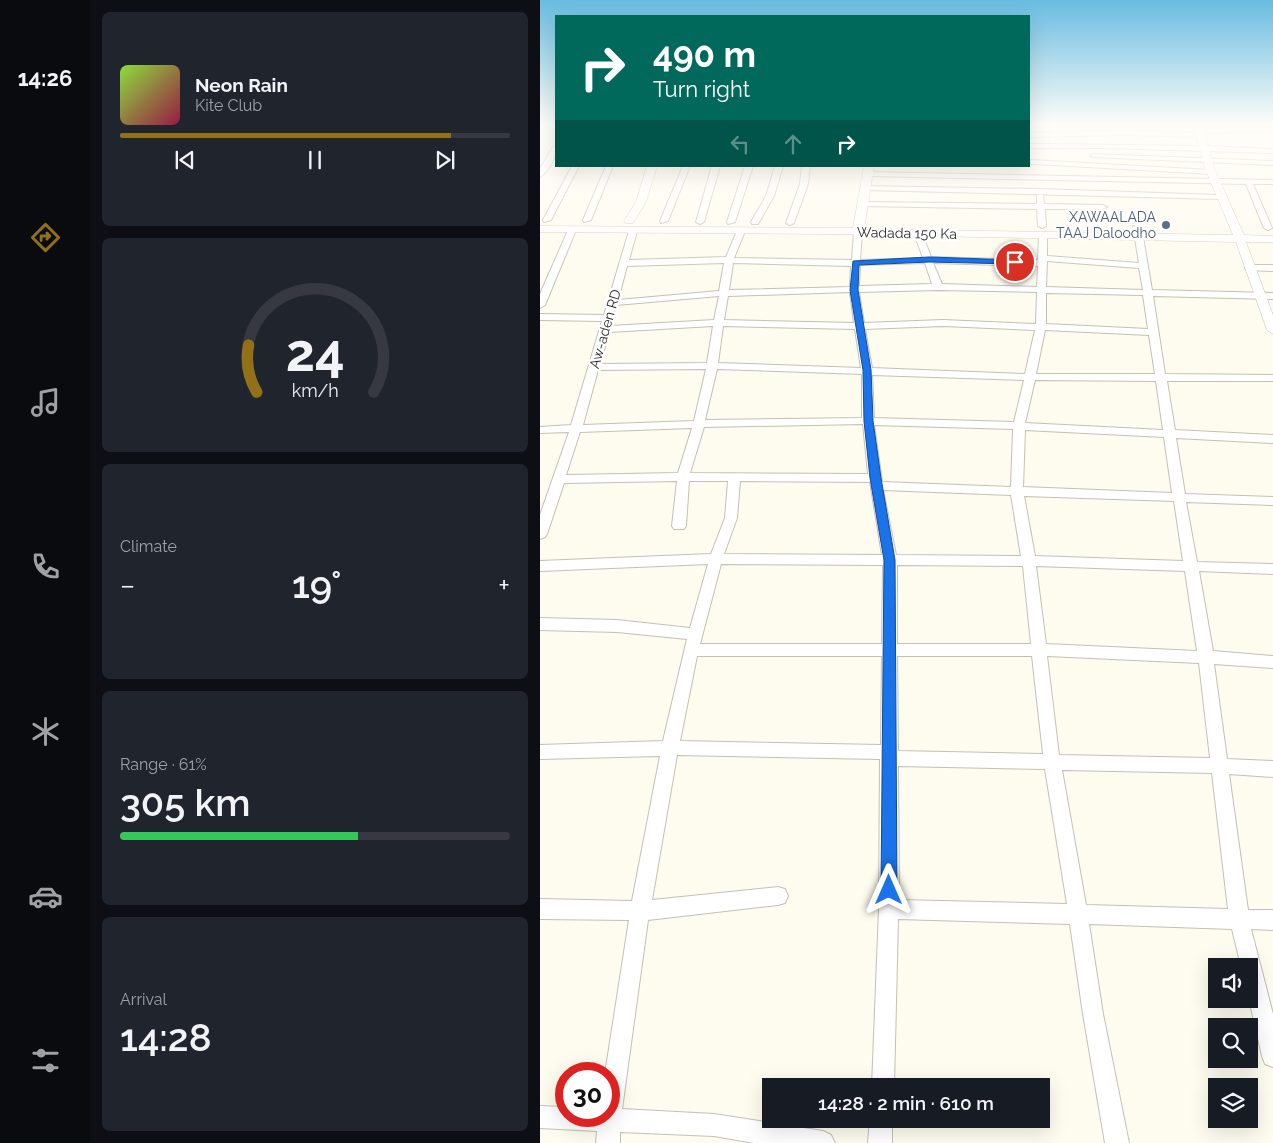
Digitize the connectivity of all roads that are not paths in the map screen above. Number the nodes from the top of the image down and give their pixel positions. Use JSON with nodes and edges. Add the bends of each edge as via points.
{"nodes":[{"id":1,"x":569,"y":178,"type":"edge"},
{"id":2,"x":605,"y":178,"type":"edge"},
{"id":3,"x":649,"y":178,"type":"edge"},
{"id":4,"x":682,"y":178,"type":"edge"},
{"id":5,"x":712,"y":178,"type":"edge"},
{"id":6,"x":745,"y":178,"type":"edge"},
{"id":7,"x":775,"y":178,"type":"edge"},
{"id":8,"x":805,"y":178,"type":"edge"},
{"id":9,"x":867,"y":178,"type":"edge"},
{"id":10,"x":1038,"y":178,"type":"edge"},
{"id":11,"x":1107,"y":178,"type":"edge"},
{"id":12,"x":1213,"y":178,"type":"edge"},
{"id":13,"x":1214,"y":182,"type":"junction"},
{"id":14,"x":1249,"y":182,"type":"junction"},
{"id":15,"x":1273,"y":182,"type":"edge"},
{"id":16,"x":866,"y":188,"type":"junction"},
{"id":17,"x":1039,"y":191,"type":"junction"},
{"id":18,"x":1220,"y":197,"type":"junction"},
{"id":19,"x":864,"y":204,"type":"junction"},
{"id":20,"x":1040,"y":205,"type":"junction"},
{"id":21,"x":1104,"y":207,"type":"dead end"},
{"id":22,"x":544,"y":220,"type":"edge"},
{"id":23,"x":587,"y":220,"type":"junction"},
{"id":24,"x":664,"y":221,"type":"junction"},
{"id":25,"x":700,"y":222,"type":"junction"},
{"id":26,"x":731,"y":222,"type":"junction"},
{"id":27,"x":755,"y":222,"type":"junction"},
{"id":28,"x":790,"y":223,"type":"junction"},
{"id":29,"x":631,"y":226,"type":"junction"},
{"id":30,"x":860,"y":227,"type":"junction"},
{"id":31,"x":1270,"y":228,"type":"edge"},
{"id":32,"x":540,"y":229,"type":"edge"},
{"id":33,"x":572,"y":230,"type":"junction"},
{"id":34,"x":741,"y":231,"type":"junction"},
{"id":35,"x":1042,"y":231,"type":"junction"},
{"id":36,"x":1138,"y":232,"type":"junction"},
{"id":37,"x":918,"y":233,"type":"junction"},
{"id":38,"x":1237,"y":233,"type":"junction"},
{"id":39,"x":1273,"y":239,"type":"edge"},
{"id":40,"x":729,"y":260,"type":"junction"},
{"id":41,"x":929,"y":260,"type":"junction"},
{"id":42,"x":1042,"y":260,"type":"junction"},
{"id":43,"x":856,"y":263,"type":"junction"},
{"id":44,"x":624,"y":264,"type":"junction"},
{"id":45,"x":1144,"y":266,"type":"junction"},
{"id":46,"x":1249,"y":268,"type":"junction"},
{"id":47,"x":1273,"y":268,"type":"edge"},
{"id":48,"x":938,"y":287,"type":"junction"},
{"id":49,"x":1043,"y":289,"type":"junction"},
{"id":50,"x":854,"y":290,"type":"junction"},
{"id":51,"x":725,"y":292,"type":"junction"},
{"id":52,"x":1148,"y":294,"type":"junction"},
{"id":53,"x":1259,"y":296,"type":"junction"},
{"id":54,"x":1273,"y":296,"type":"edge"},
{"id":55,"x":611,"y":303,"type":"junction"},
{"id":56,"x":540,"y":305,"type":"edge"},
{"id":57,"x":540,"y":317,"type":"edge"},
{"id":58,"x":608,"y":318,"type":"junction"},
{"id":59,"x":719,"y":323,"type":"junction"},
{"id":60,"x":860,"y":326,"type":"junction"},
{"id":61,"x":1041,"y":327,"type":"junction"},
{"id":62,"x":605,"y":329,"type":"junction"},
{"id":63,"x":1273,"y":330,"type":"edge"},
{"id":64,"x":1153,"y":332,"type":"junction"},
{"id":65,"x":712,"y":366,"type":"junction"},
{"id":66,"x":595,"y":367,"type":"junction"},
{"id":67,"x":867,"y":370,"type":"junction"},
{"id":68,"x":1030,"y":377,"type":"junction"},
{"id":69,"x":1162,"y":378,"type":"junction"},
{"id":70,"x":1273,"y":378,"type":"edge"},
{"id":71,"x":868,"y":421,"type":"junction"},
{"id":72,"x":698,"y":424,"type":"junction"},
{"id":73,"x":1019,"y":426,"type":"junction"},
{"id":74,"x":576,"y":428,"type":"junction"},
{"id":75,"x":540,"y":430,"type":"edge"},
{"id":76,"x":1171,"y":435,"type":"junction"},
{"id":77,"x":1273,"y":439,"type":"edge"},
{"id":78,"x":683,"y":477,"type":"junction"},
{"id":79,"x":734,"y":477,"type":"junction"},
{"id":80,"x":560,"y":479,"type":"junction"},
{"id":81,"x":876,"y":482,"type":"junction"},
{"id":82,"x":1017,"y":491,"type":"junction"},
{"id":83,"x":1179,"y":496,"type":"junction"},
{"id":84,"x":1273,"y":501,"type":"edge"},
{"id":85,"x":678,"y":526,"type":"dead end"},
{"id":86,"x":540,"y":534,"type":"edge"},
{"id":87,"x":716,"y":559,"type":"junction"},
{"id":88,"x":890,"y":560,"type":"junction"},
{"id":89,"x":1029,"y":561,"type":"junction"},
{"id":90,"x":1190,"y":565,"type":"junction"},
{"id":91,"x":540,"y":566,"type":"edge"},
{"id":92,"x":1273,"y":569,"type":"edge"},
{"id":93,"x":540,"y":624,"type":"edge"},
{"id":94,"x":693,"y":642,"type":"junction"},
{"id":95,"x":1039,"y":650,"type":"junction"},
{"id":96,"x":891,"y":651,"type":"junction"},
{"id":97,"x":1206,"y":657,"type":"junction"},
{"id":98,"x":1273,"y":662,"type":"edge"},
{"id":99,"x":670,"y":748,"type":"junction"},
{"id":100,"x":540,"y":752,"type":"edge"},
{"id":101,"x":888,"y":755,"type":"junction"},
{"id":102,"x":1052,"y":763,"type":"junction"},
{"id":103,"x":1219,"y":766,"type":"junction"},
{"id":104,"x":1273,"y":769,"type":"edge"},
{"id":105,"x":778,"y":896,"type":"dead end"},
{"id":106,"x":540,"y":909,"type":"edge"},
{"id":107,"x":889,"y":909,"type":"junction"},
{"id":108,"x":640,"y":911,"type":"junction"},
{"id":109,"x":1078,"y":914,"type":"junction"},
{"id":110,"x":1239,"y":918,"type":"junction"},
{"id":111,"x":1273,"y":920,"type":"edge"},
{"id":112,"x":1273,"y":1056,"type":"edge"},
{"id":113,"x":617,"y":1062,"type":"edge"},
{"id":114,"x":882,"y":1078,"type":"edge"},
{"id":115,"x":540,"y":1117,"type":"edge"},
{"id":116,"x":555,"y":1117,"type":"edge"},
{"id":117,"x":620,"y":1120,"type":"edge"},
{"id":118,"x":609,"y":1127,"type":"edge"},
{"id":119,"x":881,"y":1128,"type":"edge"},
{"id":120,"x":608,"y":1143,"type":"edge"},
{"id":121,"x":823,"y":1143,"type":"edge"},
{"id":122,"x":880,"y":1143,"type":"edge"},
{"id":123,"x":1118,"y":1143,"type":"edge"}],
"edges":[{"from":1,"to":22,"type":"street"},
{"from":2,"to":23,"type":"street"},
{"from":3,"to":29,"type":"street"},
{"from":4,"to":24,"type":"street"},
{"from":5,"to":25,"type":"street"},
{"from":6,"to":26,"type":"street"},
{"from":7,"to":27,"type":"street","via":[[770,196]]},
{"from":8,"to":28,"type":"street"},
{"from":9,"to":16,"type":"street"},
{"from":10,"to":17,"type":"street"},
{"from":11,"to":13,"type":"street"},
{"from":12,"to":13,"type":"street"},
{"from":13,"to":14,"type":"street"},
{"from":13,"to":18,"type":"street"},
{"from":14,"to":15,"type":"street"},
{"from":14,"to":31,"type":"street"},
{"from":16,"to":17,"type":"street"},
{"from":16,"to":19,"type":"street"},
{"from":17,"to":18,"type":"street"},
{"from":17,"to":20,"type":"street"},
{"from":18,"to":38,"type":"street"},
{"from":19,"to":20,"type":"street"},
{"from":19,"to":30,"type":"street"},
{"from":20,"to":21,"type":"street"},
{"from":20,"to":35,"type":"street"},
{"from":22,"to":23,"type":"street","name":"Wadada 150 Ka"},
{"from":23,"to":29,"type":"street","name":"Wadada 150 Ka"},
{"from":24,"to":25,"type":"street","name":"Wadada 150 Ka"},
{"from":24,"to":29,"type":"street","name":"Wadada 150 Ka"},
{"from":25,"to":26,"type":"street","name":"Wadada 150 Ka"},
{"from":26,"to":27,"type":"street","name":"Wadada 150 Ka"},
{"from":27,"to":28,"type":"street","name":"Wadada 150 Ka"},
{"from":28,"to":30,"type":"street","name":"Wadada 150 Ka"},
{"from":29,"to":33,"type":"street","name":"Wadada 150 Ka"},
{"from":29,"to":34,"type":"street","name":"Wadada 150 Ka"},
{"from":29,"to":44,"type":"street","name":"Aw-aden RD"},
{"from":30,"to":34,"type":"street","name":"Wadada 150 Ka"},
{"from":30,"to":35,"type":"street","name":"Wadada 150 Ka"},
{"from":30,"to":37,"type":"street","name":"Wadada 150 Ka"},
{"from":30,"to":43,"type":"street"},
{"from":31,"to":38,"type":"street","name":"Wadada 150 Ka"},
{"from":32,"to":33,"type":"street","name":"Wadada 150 Ka"},
{"from":33,"to":56,"type":"street"},
{"from":34,"to":40,"type":"street"},
{"from":35,"to":36,"type":"street","name":"Wadada 150 Ka"},
{"from":35,"to":37,"type":"street","name":"Wadada 150 Ka"},
{"from":35,"to":42,"type":"street"},
{"from":36,"to":38,"type":"street","name":"Wadada 150 Ka"},
{"from":36,"to":45,"type":"street"},
{"from":37,"to":41,"type":"street"},
{"from":38,"to":39,"type":"street","name":"Wadada 150 Ka"},
{"from":38,"to":46,"type":"street"},
{"from":40,"to":43,"type":"street"},
{"from":40,"to":44,"type":"street"},
{"from":40,"to":51,"type":"street"},
{"from":41,"to":42,"type":"street"},
{"from":41,"to":43,"type":"street"},
{"from":41,"to":48,"type":"street"},
{"from":42,"to":45,"type":"street"},
{"from":42,"to":49,"type":"street"},
{"from":43,"to":50,"type":"street"},
{"from":44,"to":55,"type":"street","name":"Aw-aden RD"},
{"from":45,"to":52,"type":"street"},
{"from":46,"to":47,"type":"street"},
{"from":46,"to":53,"type":"street"},
{"from":48,"to":49,"type":"street"},
{"from":48,"to":50,"type":"street"},
{"from":49,"to":52,"type":"street"},
{"from":49,"to":61,"type":"street"},
{"from":50,"to":51,"type":"street"},
{"from":50,"to":60,"type":"street"},
{"from":51,"to":55,"type":"street"},
{"from":51,"to":59,"type":"street"},
{"from":52,"to":53,"type":"street"},
{"from":52,"to":64,"type":"street"},
{"from":53,"to":54,"type":"street"},
{"from":53,"to":63,"type":"street"},
{"from":55,"to":58,"type":"street","name":"Aw-aden RD"},
{"from":57,"to":58,"type":"street"},
{"from":58,"to":62,"type":"street","name":"Aw-aden RD"},
{"from":59,"to":60,"type":"street"},
{"from":59,"to":62,"type":"street"},
{"from":59,"to":65,"type":"street"},
{"from":60,"to":61,"type":"street","via":[[944,323]]},
{"from":60,"to":67,"type":"street"},
{"from":61,"to":64,"type":"street"},
{"from":61,"to":68,"type":"street"},
{"from":62,"to":66,"type":"street","name":"Aw-aden RD"},
{"from":64,"to":69,"type":"street"},
{"from":65,"to":66,"type":"street"},
{"from":65,"to":67,"type":"street"},
{"from":65,"to":72,"type":"street"},
{"from":66,"to":74,"type":"street","name":"Aw-aden RD"},
{"from":67,"to":68,"type":"street"},
{"from":67,"to":71,"type":"street"},
{"from":68,"to":69,"type":"street"},
{"from":68,"to":73,"type":"street"},
{"from":69,"to":70,"type":"street"},
{"from":69,"to":76,"type":"street"},
{"from":71,"to":72,"type":"street"},
{"from":71,"to":73,"type":"street"},
{"from":71,"to":81,"type":"street"},
{"from":72,"to":74,"type":"street"},
{"from":72,"to":78,"type":"street"},
{"from":73,"to":76,"type":"street"},
{"from":73,"to":82,"type":"street"},
{"from":74,"to":75,"type":"street"},
{"from":74,"to":80,"type":"street","name":"Aw-aden RD"},
{"from":76,"to":77,"type":"street"},
{"from":76,"to":83,"type":"street"},
{"from":78,"to":79,"type":"street"},
{"from":78,"to":80,"type":"street"},
{"from":78,"to":85,"type":"street"},
{"from":79,"to":81,"type":"street"},
{"from":79,"to":87,"type":"street","via":[[731,518]]},
{"from":80,"to":86,"type":"street","name":"Aw-aden RD"},
{"from":81,"to":82,"type":"street"},
{"from":81,"to":88,"type":"street"},
{"from":82,"to":83,"type":"street"},
{"from":82,"to":89,"type":"street"},
{"from":83,"to":84,"type":"street"},
{"from":83,"to":90,"type":"street"},
{"from":87,"to":88,"type":"street"},
{"from":87,"to":91,"type":"street"},
{"from":87,"to":94,"type":"street"},
{"from":88,"to":89,"type":"street"},
{"from":88,"to":96,"type":"street"},
{"from":89,"to":90,"type":"street"},
{"from":89,"to":95,"type":"street"},
{"from":90,"to":92,"type":"street"},
{"from":90,"to":97,"type":"street"},
{"from":93,"to":94,"type":"street","via":[[617,626]]},
{"from":94,"to":96,"type":"street"},
{"from":94,"to":99,"type":"street"},
{"from":95,"to":96,"type":"street"},
{"from":95,"to":97,"type":"street"},
{"from":95,"to":102,"type":"street"},
{"from":96,"to":101,"type":"street"},
{"from":97,"to":98,"type":"street"},
{"from":97,"to":103,"type":"street"},
{"from":99,"to":100,"type":"street"},
{"from":99,"to":101,"type":"street"},
{"from":99,"to":108,"type":"street"},
{"from":101,"to":102,"type":"street"},
{"from":101,"to":107,"type":"street"},
{"from":102,"to":103,"type":"street"},
{"from":102,"to":109,"type":"street"},
{"from":103,"to":104,"type":"street"},
{"from":103,"to":110,"type":"street"},
{"from":105,"to":108,"type":"street"},
{"from":106,"to":108,"type":"street"},
{"from":107,"to":109,"type":"street"},
{"from":107,"to":114,"type":"street"},
{"from":108,"to":113,"type":"street"},
{"from":109,"to":110,"type":"street"},
{"from":109,"to":123,"type":"street"},
{"from":110,"to":111,"type":"street"},
{"from":110,"to":112,"type":"street"},
{"from":115,"to":116,"type":"street"},
{"from":117,"to":121,"type":"street","via":[[714,1125]]},
{"from":118,"to":120,"type":"street"},
{"from":119,"to":122,"type":"street"}]}
